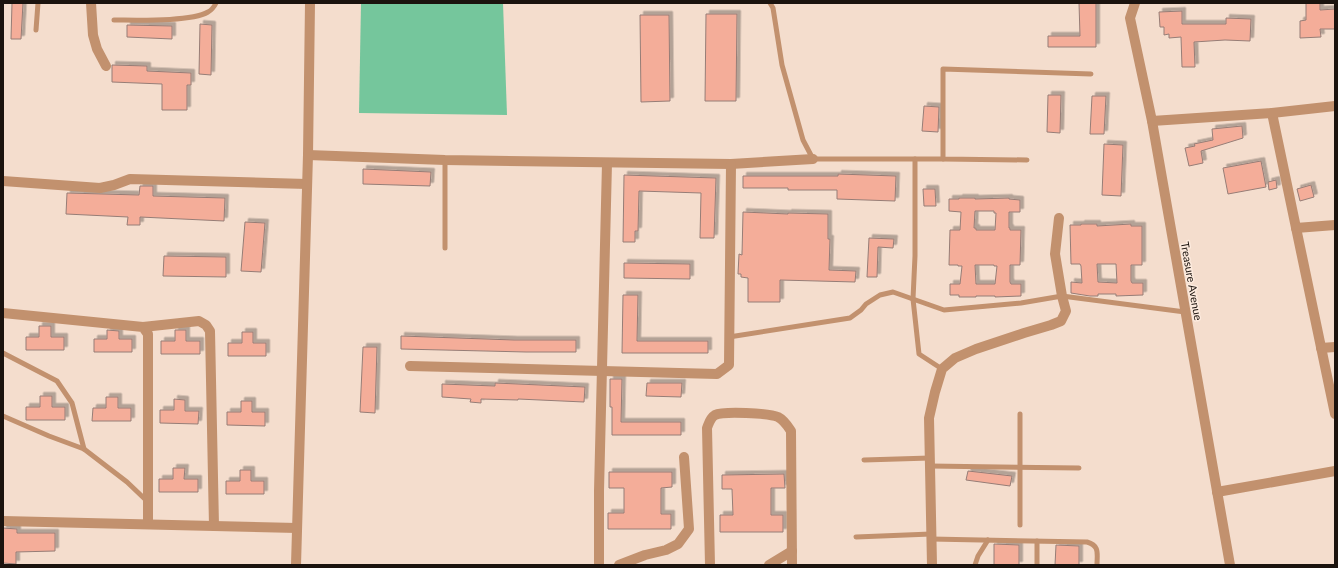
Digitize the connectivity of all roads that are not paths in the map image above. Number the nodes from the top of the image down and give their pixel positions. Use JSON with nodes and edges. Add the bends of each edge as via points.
{"nodes":[{"id":1,"x":38,"y":3,"type":"edge"},
{"id":2,"x":91,"y":3,"type":"edge"},
{"id":3,"x":216,"y":3,"type":"edge"},
{"id":4,"x":310,"y":3,"type":"edge"},
{"id":5,"x":770,"y":3,"type":"edge"},
{"id":6,"x":1133,"y":4,"type":"edge"},
{"id":7,"x":114,"y":20,"type":"dead end"},
{"id":8,"x":36,"y":30,"type":"dead end"},
{"id":9,"x":106,"y":66,"type":"dead end"},
{"id":10,"x":1091,"y":74,"type":"dead end"},
{"id":11,"x":1335,"y":106,"type":"edge"},
{"id":12,"x":1272,"y":114,"type":"junction"},
{"id":13,"x":1152,"y":121,"type":"junction"},
{"id":14,"x":308,"y":155,"type":"junction"},
{"id":15,"x":814,"y":159,"type":"junction"},
{"id":16,"x":915,"y":159,"type":"junction"},
{"id":17,"x":446,"y":160,"type":"junction"},
{"id":18,"x":944,"y":160,"type":"junction"},
{"id":19,"x":1027,"y":160,"type":"dead end"},
{"id":20,"x":607,"y":163,"type":"junction"},
{"id":21,"x":731,"y":164,"type":"junction"},
{"id":22,"x":3,"y":181,"type":"edge"},
{"id":23,"x":307,"y":184,"type":"junction"},
{"id":24,"x":1059,"y":218,"type":"dead end"},
{"id":25,"x":1335,"y":225,"type":"edge"},
{"id":26,"x":1296,"y":228,"type":"junction"},
{"id":27,"x":445,"y":248,"type":"dead end"},
{"id":28,"x":1062,"y":296,"type":"junction"},
{"id":29,"x":913,"y":300,"type":"junction"},
{"id":30,"x":1185,"y":312,"type":"junction"},
{"id":31,"x":3,"y":313,"type":"edge"},
{"id":32,"x":143,"y":327,"type":"junction"},
{"id":33,"x":729,"y":337,"type":"junction"},
{"id":34,"x":1335,"y":347,"type":"edge"},
{"id":35,"x":1321,"y":348,"type":"junction"},
{"id":36,"x":3,"y":353,"type":"edge"},
{"id":37,"x":410,"y":366,"type":"dead end"},
{"id":38,"x":942,"y":369,"type":"junction"},
{"id":39,"x":602,"y":371,"type":"junction"},
{"id":40,"x":1020,"y":414,"type":"dead end"},
{"id":41,"x":1335,"y":414,"type":"edge"},
{"id":42,"x":3,"y":416,"type":"edge"},
{"id":43,"x":84,"y":449,"type":"junction"},
{"id":44,"x":684,"y":457,"type":"dead end"},
{"id":45,"x":864,"y":460,"type":"dead end"},
{"id":46,"x":930,"y":462,"type":"junction"},
{"id":47,"x":1020,"y":467,"type":"junction"},
{"id":48,"x":1079,"y":468,"type":"dead end"},
{"id":49,"x":1335,"y":471,"type":"edge"},
{"id":50,"x":1217,"y":492,"type":"junction"},
{"id":51,"x":148,"y":503,"type":"junction"},
{"id":52,"x":3,"y":521,"type":"edge"},
{"id":53,"x":148,"y":524,"type":"junction"},
{"id":54,"x":1020,"y":525,"type":"dead end"},
{"id":55,"x":214,"y":526,"type":"junction"},
{"id":56,"x":296,"y":528,"type":"junction"},
{"id":57,"x":931,"y":536,"type":"junction"},
{"id":58,"x":856,"y":537,"type":"dead end"},
{"id":59,"x":988,"y":540,"type":"junction"},
{"id":60,"x":1037,"y":541,"type":"junction"},
{"id":61,"x":792,"y":551,"type":"junction"},
{"id":62,"x":296,"y":565,"type":"edge"},
{"id":63,"x":599,"y":565,"type":"edge"},
{"id":64,"x":619,"y":565,"type":"edge"},
{"id":65,"x":710,"y":565,"type":"edge"},
{"id":66,"x":769,"y":565,"type":"edge"},
{"id":67,"x":792,"y":565,"type":"edge"},
{"id":68,"x":932,"y":565,"type":"edge"},
{"id":69,"x":975,"y":565,"type":"edge"},
{"id":70,"x":1037,"y":565,"type":"edge"},
{"id":71,"x":1097,"y":565,"type":"edge"},
{"id":72,"x":1230,"y":565,"type":"edge"}],
"edges":[{"from":1,"to":8,"type":"lane"},
{"from":2,"to":9,"type":"street","via":[[93,35]]},
{"from":3,"to":7,"type":"lane","via":[[207,13],[187,18]]},
{"from":4,"to":14,"type":"street"},
{"from":5,"to":15,"type":"lane","via":[[782,65],[803,140]]},
{"from":6,"to":13,"type":"street","name":"Treasure Avenue","via":[[1130,18]]},
{"from":10,"to":18,"type":"lane","via":[[943,69]]},
{"from":11,"to":12,"type":"street"},
{"from":12,"to":13,"type":"street"},
{"from":12,"to":26,"type":"street"},
{"from":13,"to":30,"type":"street","name":"Treasure Avenue"},
{"from":14,"to":17,"type":"street"},
{"from":14,"to":23,"type":"street"},
{"from":15,"to":16,"type":"lane"},
{"from":15,"to":21,"type":"street"},
{"from":16,"to":18,"type":"lane"},
{"from":16,"to":29,"type":"lane"},
{"from":17,"to":20,"type":"street"},
{"from":17,"to":27,"type":"lane"},
{"from":18,"to":19,"type":"lane"},
{"from":20,"to":21,"type":"street"},
{"from":20,"to":39,"type":"street"},
{"from":21,"to":33,"type":"street"},
{"from":22,"to":23,"type":"street","via":[[100,188],[130,178]]},
{"from":23,"to":56,"type":"street"},
{"from":24,"to":28,"type":"street","via":[[1055,254]]},
{"from":25,"to":26,"type":"street"},
{"from":26,"to":35,"type":"street"},
{"from":28,"to":29,"type":"lane","via":[[1021,303],[944,310]]},
{"from":28,"to":30,"type":"lane"},
{"from":28,"to":38,"type":"street","via":[[1066,311],[1061,320],[976,349],[955,358]]},
{"from":29,"to":33,"type":"lane","via":[[893,292],[880,295],[850,318]]},
{"from":29,"to":38,"type":"lane","via":[[919,354]]},
{"from":30,"to":50,"type":"street","name":"Treasure Avenue"},
{"from":31,"to":32,"type":"street"},
{"from":32,"to":51,"type":"street","via":[[148,334]]},
{"from":32,"to":55,"type":"street","via":[[199,321],[210,331]]},
{"from":33,"to":39,"type":"street","via":[[729,365],[717,374]]},
{"from":34,"to":35,"type":"street"},
{"from":35,"to":41,"type":"street"},
{"from":36,"to":43,"type":"lane","via":[[57,381],[72,403]]},
{"from":37,"to":39,"type":"street"},
{"from":38,"to":46,"type":"street","via":[[929,418]]},
{"from":39,"to":63,"type":"street"},
{"from":40,"to":47,"type":"lane"},
{"from":42,"to":43,"type":"lane"},
{"from":43,"to":51,"type":"lane","via":[[127,482]]},
{"from":44,"to":64,"type":"street","via":[[689,529],[678,544]]},
{"from":45,"to":46,"type":"lane"},
{"from":46,"to":47,"type":"lane"},
{"from":46,"to":57,"type":"street"},
{"from":47,"to":48,"type":"lane"},
{"from":47,"to":54,"type":"lane"},
{"from":49,"to":50,"type":"street"},
{"from":50,"to":72,"type":"street","name":"Treasure Avenue"},
{"from":51,"to":53,"type":"street"},
{"from":52,"to":53,"type":"street"},
{"from":53,"to":55,"type":"street"},
{"from":55,"to":56,"type":"street"},
{"from":56,"to":62,"type":"street"},
{"from":57,"to":58,"type":"lane"},
{"from":57,"to":59,"type":"lane"},
{"from":57,"to":68,"type":"street"},
{"from":59,"to":60,"type":"lane"},
{"from":59,"to":69,"type":"lane"},
{"from":60,"to":70,"type":"lane"},
{"from":60,"to":71,"type":"lane","via":[[1094,544],[1097,550]]},
{"from":61,"to":65,"type":"street","via":[[791,430],[778,417],[769,414],[724,413],[710,419],[707,428]]},
{"from":61,"to":66,"type":"street"},
{"from":61,"to":67,"type":"street"}]}
